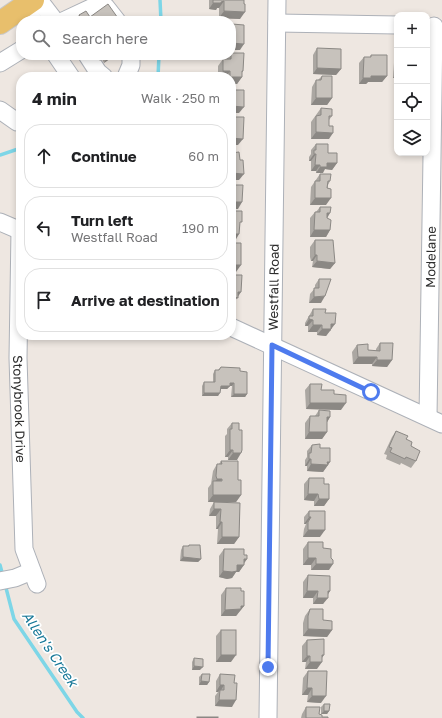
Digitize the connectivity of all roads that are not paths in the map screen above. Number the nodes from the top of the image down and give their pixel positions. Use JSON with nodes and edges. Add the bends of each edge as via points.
{"nodes":[{"id":1,"x":277,"y":0,"type":"edge"},
{"id":2,"x":22,"y":9,"type":"edge"},
{"id":3,"x":41,"y":16,"type":"edge"},
{"id":4,"x":74,"y":16,"type":"edge"},
{"id":5,"x":113,"y":16,"type":"edge"},
{"id":6,"x":277,"y":23,"type":"junction"},
{"id":7,"x":394,"y":25,"type":"edge"},
{"id":8,"x":434,"y":26,"type":"edge"},
{"id":9,"x":16,"y":53,"type":"edge"},
{"id":10,"x":59,"y":60,"type":"edge"},
{"id":11,"x":90,"y":60,"type":"edge"},
{"id":12,"x":131,"y":60,"type":"edge"},
{"id":13,"x":0,"y":63,"type":"edge"},
{"id":14,"x":68,"y":72,"type":"edge"},
{"id":15,"x":98,"y":72,"type":"edge"},
{"id":16,"x":128,"y":72,"type":"edge"},
{"id":17,"x":0,"y":110,"type":"edge"},
{"id":18,"x":16,"y":121,"type":"edge"},
{"id":19,"x":0,"y":222,"type":"edge"},
{"id":20,"x":16,"y":229,"type":"edge"},
{"id":21,"x":236,"y":329,"type":"edge"},
{"id":22,"x":18,"y":340,"type":"edge"},
{"id":23,"x":272,"y":345,"type":"junction"},
{"id":24,"x":435,"y":421,"type":"edge"},
{"id":25,"x":8,"y":580,"type":"edge"},
{"id":26,"x":268,"y":718,"type":"edge"}],
"edges":[{"from":1,"to":6,"type":"street","name":"Westfall Road"},
{"from":2,"to":3,"type":"street"},
{"from":4,"to":5,"type":"street","via":[[95,6],[106,7]]},
{"from":6,"to":7,"type":"street"},
{"from":6,"to":23,"type":"street","name":"Westfall Road"},
{"from":8,"to":24,"type":"street","name":"Modelane"},
{"from":9,"to":13,"type":"street"},
{"from":10,"to":14,"type":"street"},
{"from":11,"to":15,"type":"street"},
{"from":12,"to":16,"type":"street"},
{"from":17,"to":18,"type":"street"},
{"from":19,"to":20,"type":"street"},
{"from":21,"to":23,"type":"street"},
{"from":22,"to":25,"type":"street","name":"Stonybrook Drive","via":[[24,549],[35,578]]},
{"from":23,"to":24,"type":"street"},
{"from":23,"to":26,"type":"street","name":"Westfall Road"}]}
